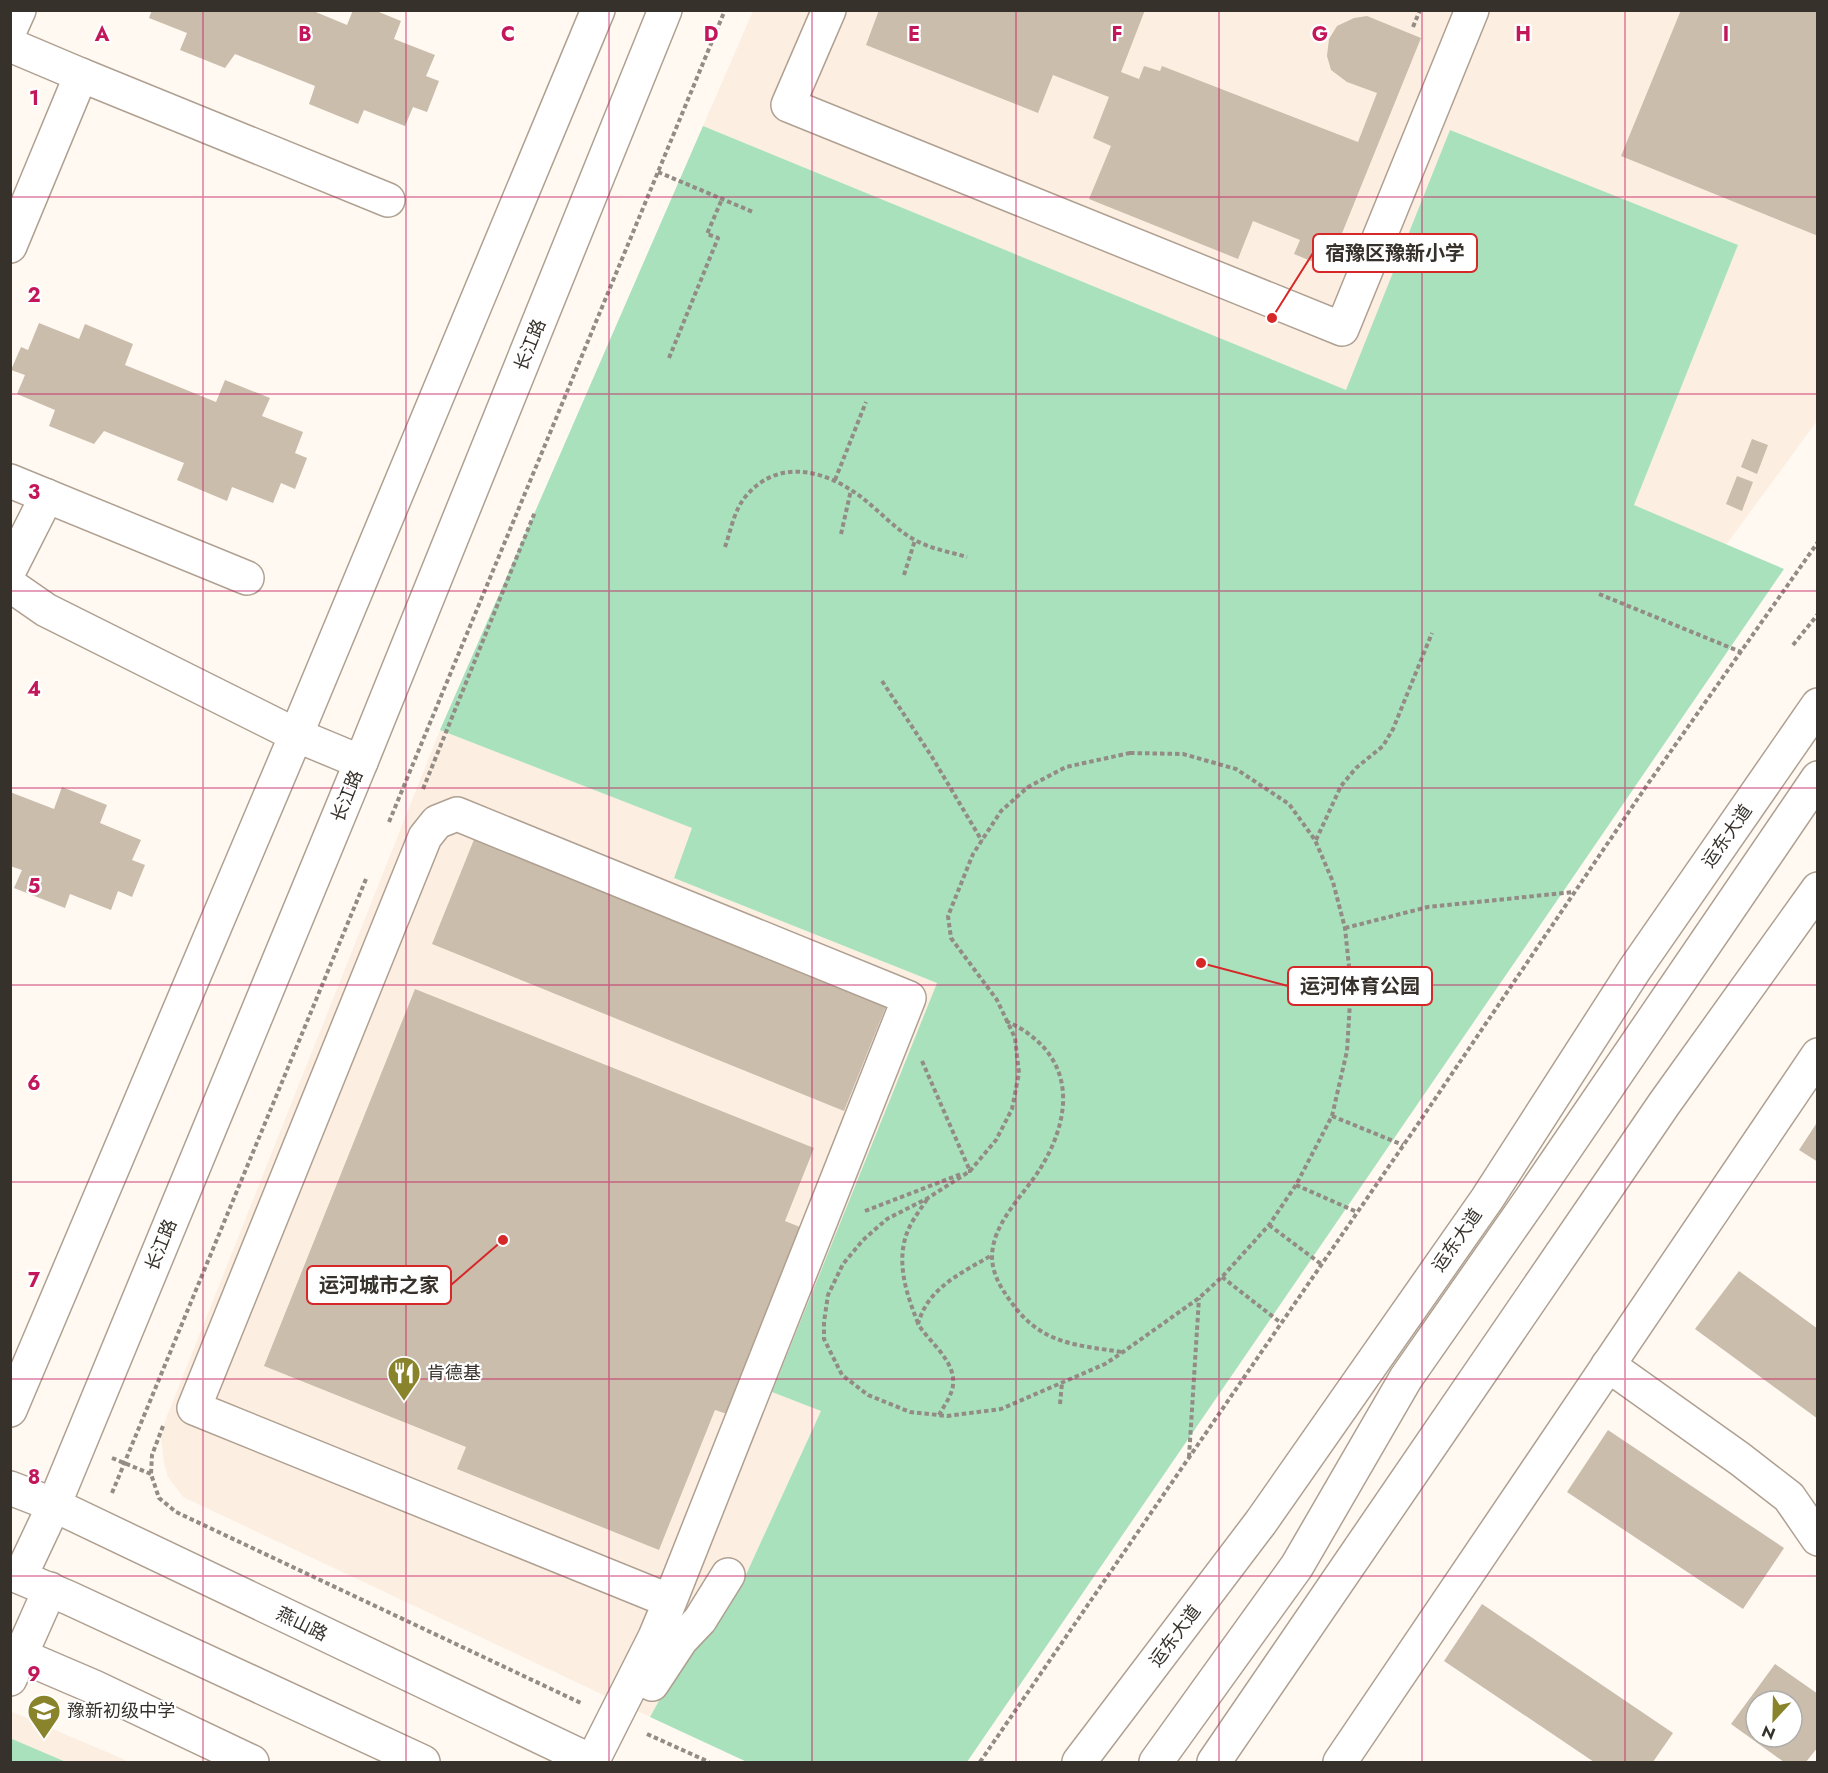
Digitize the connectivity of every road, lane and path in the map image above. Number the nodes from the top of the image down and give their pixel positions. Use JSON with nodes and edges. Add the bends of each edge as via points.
{"nodes":[{"id":1,"x":19,"y":10,"type":"edge"},
{"id":2,"x":598,"y":10,"type":"edge"},
{"id":3,"x":665,"y":10,"type":"edge"},
{"id":4,"x":725,"y":10,"type":"edge"},
{"id":5,"x":828,"y":10,"type":"edge"},
{"id":6,"x":1420,"y":10,"type":"edge"},
{"id":7,"x":1472,"y":10,"type":"edge"},
{"id":8,"x":1413,"y":27,"type":"dead end"},
{"id":9,"x":10,"y":30,"type":"edge"},
{"id":10,"x":10,"y":45,"type":"edge"},
{"id":11,"x":81,"y":75,"type":"junction"},
{"id":12,"x":658,"y":172,"type":"junction"},
{"id":13,"x":722,"y":199,"type":"junction"},
{"id":14,"x":388,"y":200,"type":"dead end"},
{"id":15,"x":753,"y":212,"type":"dead end"},
{"id":16,"x":10,"y":246,"type":"edge"},
{"id":17,"x":669,"y":358,"type":"dead end"},
{"id":18,"x":866,"y":402,"type":"dead end"},
{"id":19,"x":834,"y":480,"type":"junction"},
{"id":20,"x":10,"y":481,"type":"edge"},
{"id":21,"x":851,"y":490,"type":"junction"},
{"id":22,"x":47,"y":496,"type":"junction"},
{"id":23,"x":535,"y":512,"type":"dead end"},
{"id":24,"x":841,"y":534,"type":"dead end"},
{"id":25,"x":915,"y":540,"type":"junction"},
{"id":26,"x":1818,"y":542,"type":"edge"},
{"id":27,"x":725,"y":547,"type":"dead end"},
{"id":28,"x":968,"y":557,"type":"dead end"},
{"id":29,"x":10,"y":569,"type":"edge"},
{"id":30,"x":904,"y":575,"type":"dead end"},
{"id":31,"x":247,"y":578,"type":"dead end"},
{"id":32,"x":10,"y":585,"type":"edge"},
{"id":33,"x":1599,"y":594,"type":"dead end"},
{"id":34,"x":1818,"y":614,"type":"edge"},
{"id":35,"x":1432,"y":633,"type":"dead end"},
{"id":36,"x":1793,"y":645,"type":"dead end"},
{"id":37,"x":1740,"y":652,"type":"junction"},
{"id":38,"x":882,"y":681,"type":"dead end"},
{"id":39,"x":1818,"y":705,"type":"edge"},
{"id":40,"x":296,"y":735,"type":"junction"},
{"id":41,"x":361,"y":762,"type":"junction"},
{"id":42,"x":1818,"y":778,"type":"edge"},
{"id":43,"x":421,"y":792,"type":"dead end"},
{"id":44,"x":387,"y":830,"type":"dead end"},
{"id":45,"x":1315,"y":840,"type":"junction"},
{"id":46,"x":982,"y":841,"type":"junction"},
{"id":47,"x":368,"y":873,"type":"dead end"},
{"id":48,"x":1818,"y":890,"type":"edge"},
{"id":49,"x":1575,"y":891,"type":"junction"},
{"id":50,"x":1345,"y":928,"type":"junction"},
{"id":51,"x":902,"y":1015,"type":"junction"},
{"id":52,"x":1006,"y":1021,"type":"junction"},
{"id":53,"x":1818,"y":1055,"type":"edge"},
{"id":54,"x":1332,"y":1116,"type":"junction"},
{"id":55,"x":1403,"y":1145,"type":"junction"},
{"id":56,"x":970,"y":1171,"type":"junction"},
{"id":57,"x":1296,"y":1185,"type":"junction"},
{"id":58,"x":928,"y":1198,"type":"junction"},
{"id":59,"x":1357,"y":1212,"type":"junction"},
{"id":60,"x":1269,"y":1225,"type":"junction"},
{"id":61,"x":816,"y":1230,"type":"junction"},
{"id":62,"x":992,"y":1256,"type":"junction"},
{"id":63,"x":1321,"y":1264,"type":"junction"},
{"id":64,"x":1222,"y":1277,"type":"junction"},
{"id":65,"x":1199,"y":1298,"type":"junction"},
{"id":66,"x":1281,"y":1323,"type":"junction"},
{"id":67,"x":918,"y":1324,"type":"junction"},
{"id":68,"x":1123,"y":1352,"type":"junction"},
{"id":69,"x":1608,"y":1365,"type":"junction"},
{"id":70,"x":1062,"y":1383,"type":"junction"},
{"id":71,"x":1060,"y":1404,"type":"dead end"},
{"id":72,"x":10,"y":1410,"type":"edge"},
{"id":73,"x":939,"y":1415,"type":"junction"},
{"id":74,"x":165,"y":1422,"type":"dead end"},
{"id":75,"x":1189,"y":1458,"type":"junction"},
{"id":76,"x":10,"y":1488,"type":"edge"},
{"id":77,"x":54,"y":1505,"type":"junction"},
{"id":78,"x":99,"y":1527,"type":"junction"},
{"id":79,"x":1818,"y":1539,"type":"edge"},
{"id":80,"x":15,"y":1575,"type":"edge"},
{"id":81,"x":50,"y":1589,"type":"junction"},
{"id":82,"x":670,"y":1601,"type":"junction"},
{"id":83,"x":655,"y":1637,"type":"junction"},
{"id":84,"x":14,"y":1662,"type":"edge"},
{"id":85,"x":656,"y":1677,"type":"junction"},
{"id":86,"x":623,"y":1722,"type":"junction"},
{"id":87,"x":252,"y":1762,"type":"edge"},
{"id":88,"x":423,"y":1762,"type":"edge"},
{"id":89,"x":592,"y":1762,"type":"edge"},
{"id":90,"x":613,"y":1762,"type":"edge"},
{"id":91,"x":709,"y":1762,"type":"edge"},
{"id":92,"x":980,"y":1762,"type":"edge"},
{"id":93,"x":1079,"y":1762,"type":"edge"},
{"id":94,"x":1156,"y":1762,"type":"edge"},
{"id":95,"x":1214,"y":1762,"type":"edge"},
{"id":96,"x":1340,"y":1762,"type":"edge"}],
"edges":[{"from":1,"to":9,"type":"street"},
{"from":2,"to":40,"type":"street"},
{"from":3,"to":41,"type":"street","name":"长江路"},
{"from":4,"to":12,"type":"path"},
{"from":5,"to":7,"type":"street","via":[[788,105],[1342,329]]},
{"from":6,"to":8,"type":"path"},
{"from":10,"to":11,"type":"street"},
{"from":11,"to":14,"type":"street"},
{"from":11,"to":16,"type":"street"},
{"from":12,"to":13,"type":"path"},
{"from":12,"to":44,"type":"path"},
{"from":13,"to":15,"type":"path"},
{"from":13,"to":17,"type":"path","via":[[707,234],[718,238]]},
{"from":18,"to":19,"type":"path"},
{"from":19,"to":21,"type":"path"},
{"from":19,"to":27,"type":"path","via":[[813,472],[772,475],[745,497]]},
{"from":20,"to":22,"type":"street"},
{"from":21,"to":24,"type":"path"},
{"from":21,"to":25,"type":"path"},
{"from":22,"to":29,"type":"street"},
{"from":22,"to":31,"type":"street"},
{"from":23,"to":43,"type":"path"},
{"from":25,"to":28,"type":"path"},
{"from":25,"to":30,"type":"path"},
{"from":26,"to":37,"type":"path"},
{"from":32,"to":40,"type":"street","via":[[46,610]]},
{"from":33,"to":37,"type":"path"},
{"from":34,"to":36,"type":"path"},
{"from":35,"to":45,"type":"path","via":[[1393,729],[1383,746],[1341,786]]},
{"from":37,"to":49,"type":"path"},
{"from":38,"to":46,"type":"path"},
{"from":39,"to":93,"type":"street","name":"运东大道","via":[[1635,969],[1486,1199],[1261,1522]]},
{"from":40,"to":41,"type":"street"},
{"from":40,"to":72,"type":"street"},
{"from":41,"to":77,"type":"street","name":"长江路"},
{"from":42,"to":94,"type":"street","name":"运东大道","via":[[1406,1378],[1297,1566]]},
{"from":45,"to":46,"type":"path","via":[[1289,804],[1236,769],[1183,754],[1130,753],[1066,766],[1028,787],[1001,811]]},
{"from":45,"to":50,"type":"path","via":[[1333,882]]},
{"from":46,"to":52,"type":"path","via":[[948,916],[951,938],[997,1000]]},
{"from":47,"to":78,"type":"path"},
{"from":48,"to":95,"type":"street","via":[[1664,1104]]},
{"from":49,"to":50,"type":"path","via":[[1428,907]]},
{"from":49,"to":55,"type":"path"},
{"from":50,"to":54,"type":"path","via":[[1351,986],[1347,1051]]},
{"from":51,"to":56,"type":"path"},
{"from":51,"to":61,"type":"street"},
{"from":51,"to":82,"type":"street","via":[[909,998],[457,814],[437,822],[425,837],[194,1408]]},
{"from":52,"to":56,"type":"path","via":[[1014,1038],[1019,1073],[1012,1109],[996,1140]]},
{"from":52,"to":62,"type":"path","via":[[1030,1034],[1042,1046],[1062,1075],[1065,1095],[1060,1125],[1047,1157],[996,1234]]},
{"from":53,"to":69,"type":"street"},
{"from":54,"to":55,"type":"path"},
{"from":54,"to":57,"type":"path"},
{"from":55,"to":59,"type":"path"},
{"from":56,"to":58,"type":"path"},
{"from":56,"to":61,"type":"path"},
{"from":57,"to":59,"type":"path"},
{"from":57,"to":60,"type":"path"},
{"from":58,"to":67,"type":"path","via":[[910,1227],[903,1258],[903,1278]]},
{"from":58,"to":73,"type":"path","via":[[887,1219],[843,1264],[828,1294],[824,1339],[843,1376],[868,1395],[910,1412]]},
{"from":59,"to":63,"type":"path"},
{"from":60,"to":63,"type":"path"},
{"from":60,"to":64,"type":"path"},
{"from":61,"to":82,"type":"street"},
{"from":62,"to":67,"type":"path","via":[[932,1295],[922,1308]]},
{"from":62,"to":68,"type":"path","via":[[995,1275],[1006,1294],[1034,1328],[1070,1345]]},
{"from":63,"to":66,"type":"path"},
{"from":64,"to":65,"type":"path"},
{"from":64,"to":66,"type":"path"},
{"from":65,"to":68,"type":"path"},
{"from":65,"to":75,"type":"path"},
{"from":66,"to":75,"type":"path"},
{"from":67,"to":73,"type":"path","via":[[952,1374],[953,1385]]},
{"from":68,"to":70,"type":"path"},
{"from":69,"to":79,"type":"street","via":[[1789,1497]]},
{"from":69,"to":96,"type":"street"},
{"from":70,"to":71,"type":"path"},
{"from":70,"to":73,"type":"path","via":[[1000,1409]]},
{"from":74,"to":86,"type":"path","via":[[152,1455],[151,1474],[159,1498],[176,1512]]},
{"from":75,"to":92,"type":"path"},
{"from":76,"to":77,"type":"street","name":"燕山路"},
{"from":77,"to":78,"type":"street","name":"燕山路"},
{"from":77,"to":80,"type":"street","name":"长江路"},
{"from":78,"to":89,"type":"street","name":"燕山路"},
{"from":80,"to":81,"type":"street"},
{"from":81,"to":84,"type":"street"},
{"from":81,"to":88,"type":"street"},
{"from":82,"to":83,"type":"street"},
{"from":83,"to":85,"type":"street"},
{"from":83,"to":85,"type":"street","via":[[728,1575],[700,1620]]},
{"from":83,"to":86,"type":"street"},
{"from":84,"to":87,"type":"street","via":[[94,1687]]},
{"from":85,"to":86,"type":"street"},
{"from":86,"to":89,"type":"street"},
{"from":86,"to":90,"type":"street"},
{"from":86,"to":91,"type":"path"}]}
